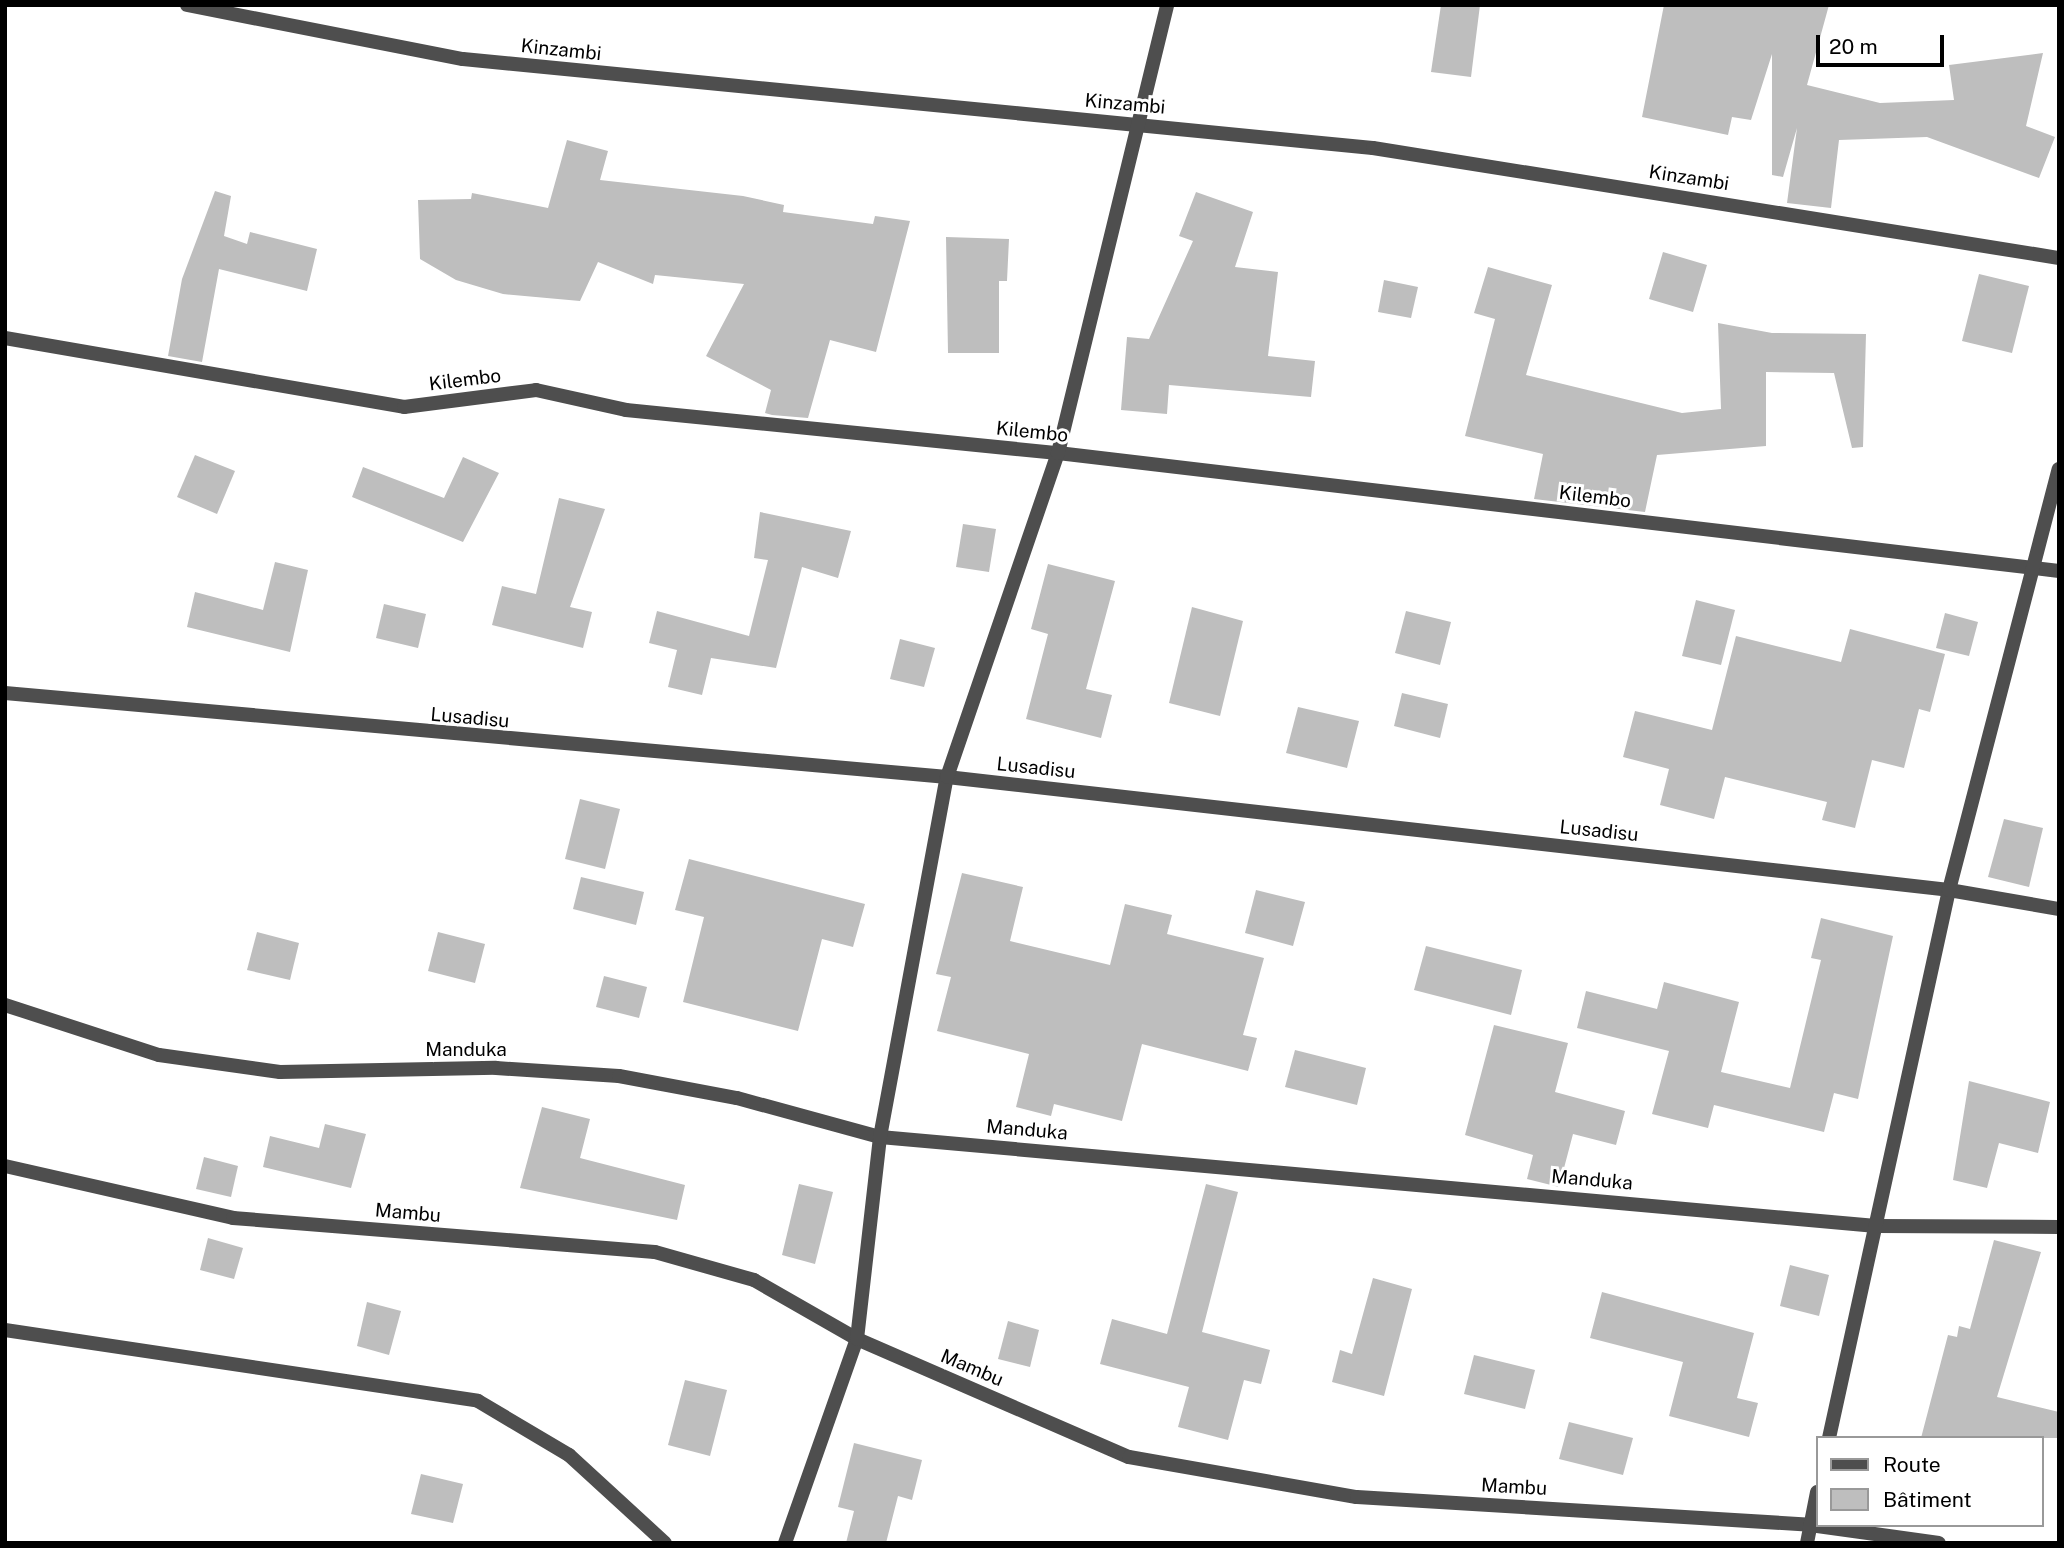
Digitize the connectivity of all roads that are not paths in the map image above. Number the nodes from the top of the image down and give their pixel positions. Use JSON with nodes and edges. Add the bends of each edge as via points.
{"nodes":[{"id":1,"x":187,"y":5,"type":"edge"},
{"id":2,"x":1167,"y":5,"type":"edge"},
{"id":3,"x":1137,"y":124,"type":"junction"},
{"id":4,"x":2059,"y":258,"type":"edge"},
{"id":5,"x":5,"y":338,"type":"edge"},
{"id":6,"x":1058,"y":453,"type":"junction"},
{"id":7,"x":2059,"y":469,"type":"edge"},
{"id":8,"x":2028,"y":567,"type":"junction"},
{"id":9,"x":2059,"y":571,"type":"edge"},
{"id":10,"x":5,"y":693,"type":"edge"},
{"id":11,"x":947,"y":778,"type":"junction"},
{"id":12,"x":1950,"y":890,"type":"junction"},
{"id":13,"x":2059,"y":909,"type":"edge"},
{"id":14,"x":5,"y":1005,"type":"edge"},
{"id":15,"x":880,"y":1137,"type":"junction"},
{"id":16,"x":5,"y":1166,"type":"edge"},
{"id":17,"x":1876,"y":1226,"type":"junction"},
{"id":18,"x":2059,"y":1227,"type":"edge"},
{"id":19,"x":5,"y":1329,"type":"edge"},
{"id":20,"x":857,"y":1339,"type":"junction"},
{"id":21,"x":1829,"y":1436,"type":"edge"},
{"id":22,"x":1815,"y":1501,"type":"edge"},
{"id":23,"x":1810,"y":1525,"type":"junction"},
{"id":24,"x":1815,"y":1526,"type":"edge"},
{"id":25,"x":1824,"y":1527,"type":"edge"},
{"id":26,"x":665,"y":1543,"type":"edge"},
{"id":27,"x":785,"y":1543,"type":"edge"},
{"id":28,"x":1807,"y":1543,"type":"edge"},
{"id":29,"x":1939,"y":1543,"type":"edge"}],
"edges":[{"from":1,"to":3,"type":"street","name":"Kinzambi","via":[[463,58]]},
{"from":2,"to":3,"type":"street"},
{"from":3,"to":4,"type":"street","name":"Kinzambi","via":[[1373,148]]},
{"from":3,"to":6,"type":"street"},
{"from":5,"to":6,"type":"street","name":"Kilembo","via":[[404,407],[536,390],[626,410]]},
{"from":6,"to":8,"type":"street","name":"Kilembo"},
{"from":6,"to":11,"type":"street"},
{"from":7,"to":8,"type":"street"},
{"from":8,"to":9,"type":"street","name":"Kilembo"},
{"from":8,"to":12,"type":"street"},
{"from":10,"to":11,"type":"street","name":"Lusadisu"},
{"from":11,"to":12,"type":"street","name":"Lusadisu"},
{"from":11,"to":15,"type":"street"},
{"from":12,"to":13,"type":"street","name":"Lusadisu"},
{"from":12,"to":17,"type":"street"},
{"from":14,"to":15,"type":"street","name":"Manduka","via":[[159,1055],[281,1072],[496,1068],[618,1076],[737,1098]]},
{"from":15,"to":17,"type":"street","name":"Manduka"},
{"from":15,"to":20,"type":"street"},
{"from":16,"to":20,"type":"street","name":"Mambu","via":[[233,1218],[655,1252],[754,1280]]},
{"from":17,"to":18,"type":"street","name":"Manduka"},
{"from":17,"to":21,"type":"street"},
{"from":19,"to":26,"type":"street","via":[[478,1401],[569,1455]]},
{"from":20,"to":23,"type":"street","name":"Mambu","via":[[1129,1457],[1357,1497]]},
{"from":20,"to":27,"type":"street"},
{"from":22,"to":23,"type":"street"},
{"from":23,"to":24,"type":"street","name":"Mambu"},
{"from":23,"to":28,"type":"street"},
{"from":25,"to":29,"type":"street","name":"Mambu"}]}
